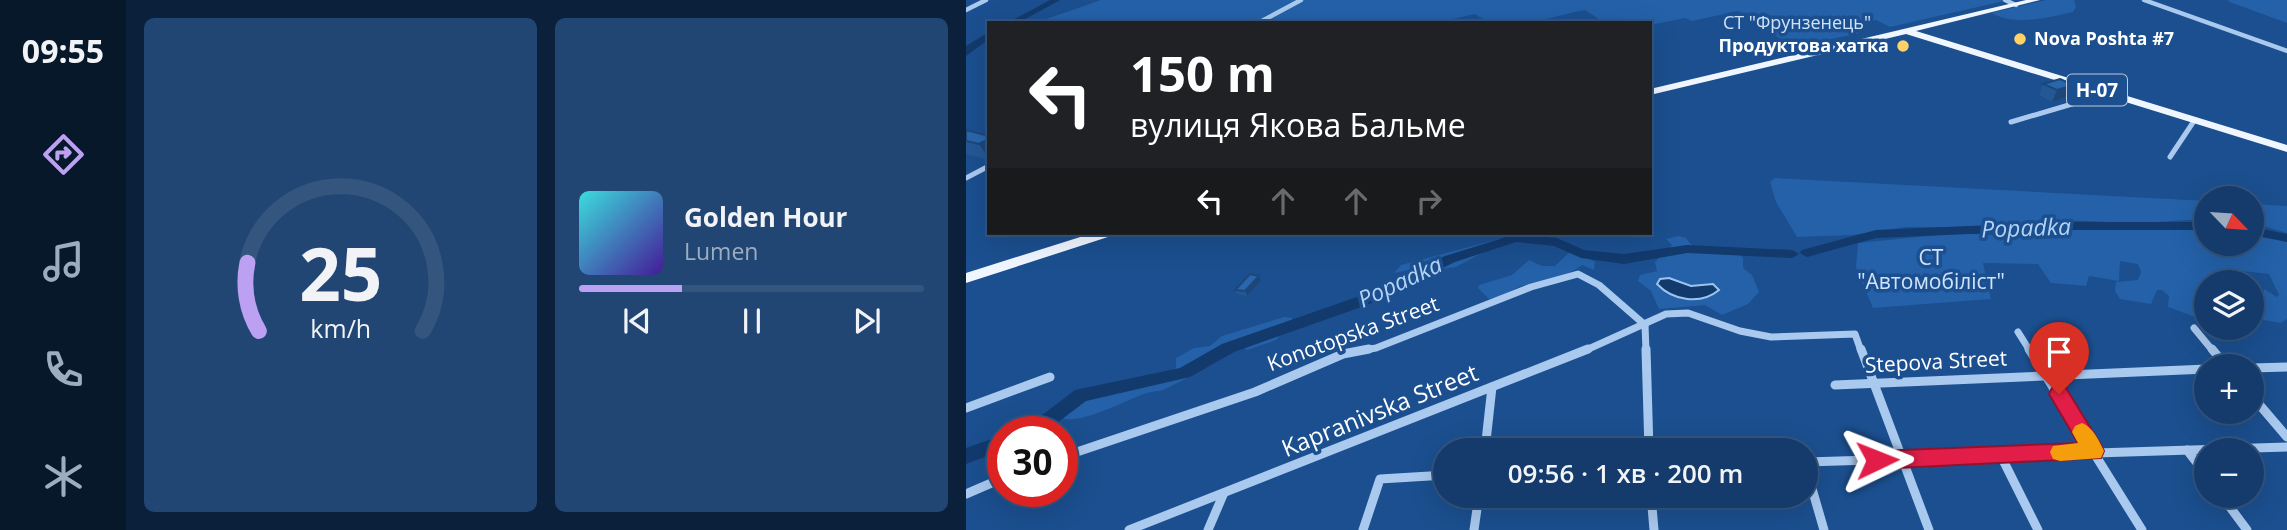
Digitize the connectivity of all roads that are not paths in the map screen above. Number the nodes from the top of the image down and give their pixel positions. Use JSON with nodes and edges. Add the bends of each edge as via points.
{"nodes":[{"id":1,"x":986,"y":0,"type":"edge"},
{"id":2,"x":1301,"y":0,"type":"edge"},
{"id":3,"x":2005,"y":0,"type":"edge"},
{"id":4,"x":2036,"y":0,"type":"edge"},
{"id":5,"x":2144,"y":0,"type":"edge"},
{"id":6,"x":2016,"y":5,"type":"junction"},
{"id":7,"x":966,"y":9,"type":"edge"},
{"id":8,"x":1262,"y":21,"type":"edge"},
{"id":9,"x":1907,"y":31,"type":"junction"},
{"id":10,"x":2287,"y":51,"type":"edge"},
{"id":11,"x":1652,"y":92,"type":"edge"},
{"id":12,"x":2106,"y":93,"type":"junction"},
{"id":13,"x":2194,"y":121,"type":"junction"},
{"id":14,"x":2011,"y":122,"type":"dead end"},
{"id":15,"x":2287,"y":149,"type":"edge"},
{"id":16,"x":2170,"y":157,"type":"dead end"},
{"id":17,"x":987,"y":167,"type":"edge"},
{"id":18,"x":966,"y":178,"type":"edge"},
{"id":19,"x":1100,"y":235,"type":"edge"},
{"id":20,"x":966,"y":278,"type":"edge"},
{"id":21,"x":1645,"y":325,"type":"junction"},
{"id":22,"x":2018,"y":332,"type":"dead end"},
{"id":23,"x":2204,"y":340,"type":"edge"},
{"id":24,"x":2217,"y":354,"type":"edge"},
{"id":25,"x":2287,"y":367,"type":"edge"},
{"id":26,"x":2264,"y":368,"type":"edge"},
{"id":27,"x":2194,"y":369,"type":"edge"},
{"id":28,"x":2047,"y":374,"type":"junction"},
{"id":29,"x":1050,"y":377,"type":"dead end"},
{"id":30,"x":1873,"y":383,"type":"junction"},
{"id":31,"x":1835,"y":385,"type":"dead end"},
{"id":32,"x":1492,"y":387,"type":"junction"},
{"id":33,"x":966,"y":408,"type":"edge"},
{"id":34,"x":2264,"y":410,"type":"edge"},
{"id":35,"x":2287,"y":437,"type":"edge"},
{"id":36,"x":1486,"y":438,"type":"edge"},
{"id":37,"x":1648,"y":438,"type":"edge"},
{"id":38,"x":2287,"y":447,"type":"edge"},
{"id":39,"x":2187,"y":450,"type":"junction"},
{"id":40,"x":2094,"y":451,"type":"junction"},
{"id":41,"x":1078,"y":452,"type":"edge"},
{"id":42,"x":2000,"y":454,"type":"junction"},
{"id":43,"x":1900,"y":459,"type":"junction"},
{"id":44,"x":2194,"y":459,"type":"edge"},
{"id":45,"x":1818,"y":461,"type":"edge"},
{"id":46,"x":1433,"y":476,"type":"edge"},
{"id":47,"x":987,"y":485,"type":"edge"},
{"id":48,"x":966,"y":494,"type":"edge"},
{"id":49,"x":1223,"y":495,"type":"junction"},
{"id":50,"x":1477,"y":508,"type":"edge"},
{"id":51,"x":1652,"y":508,"type":"edge"},
{"id":52,"x":1818,"y":508,"type":"edge"},
{"id":53,"x":2231,"y":508,"type":"edge"},
{"id":54,"x":1129,"y":530,"type":"edge"},
{"id":55,"x":1208,"y":530,"type":"edge"},
{"id":56,"x":1363,"y":530,"type":"edge"},
{"id":57,"x":1474,"y":530,"type":"edge"},
{"id":58,"x":1654,"y":530,"type":"edge"},
{"id":59,"x":1824,"y":530,"type":"edge"},
{"id":60,"x":1929,"y":530,"type":"edge"},
{"id":61,"x":2038,"y":530,"type":"edge"},
{"id":62,"x":2142,"y":530,"type":"edge"},
{"id":63,"x":2247,"y":530,"type":"edge"}],
"edges":[{"from":1,"to":7,"type":"street"},
{"from":2,"to":8,"type":"street"},
{"from":3,"to":6,"type":"street"},
{"from":4,"to":6,"type":"main road"},
{"from":5,"to":10,"type":"street"},
{"from":6,"to":9,"type":"main road"},
{"from":9,"to":11,"type":"main road"},
{"from":9,"to":12,"type":"main road","number":"Н-07"},
{"from":12,"to":13,"type":"main road","number":"Н-07"},
{"from":12,"to":14,"type":"street"},
{"from":13,"to":15,"type":"main road","number":"Н-07"},
{"from":13,"to":16,"type":"street"},
{"from":17,"to":18,"type":"street"},
{"from":19,"to":20,"type":"main road"},
{"from":21,"to":30,"type":"street","name":"Kapranivska Street","via":[[1665,314],[1688,313],[1771,337],[1855,334]]},
{"from":21,"to":32,"type":"street","name":"Kapranivska Street"},
{"from":21,"to":37,"type":"street"},
{"from":21,"to":41,"type":"street","name":"Konotopska Street","via":[[1599,285],[1578,274]]},
{"from":22,"to":28,"type":"street"},
{"from":23,"to":24,"type":"street"},
{"from":25,"to":26,"type":"street"},
{"from":27,"to":28,"type":"street","name":"Stepova Street"},
{"from":28,"to":30,"type":"street","name":"Stepova Street"},
{"from":28,"to":40,"type":"street"},
{"from":29,"to":33,"type":"street"},
{"from":30,"to":31,"type":"street","name":"Stepova Street"},
{"from":30,"to":43,"type":"street"},
{"from":32,"to":36,"type":"street"},
{"from":32,"to":49,"type":"street","name":"Kapranivska Street"},
{"from":34,"to":35,"type":"street"},
{"from":38,"to":39,"type":"street"},
{"from":39,"to":40,"type":"street"},
{"from":39,"to":44,"type":"street"},
{"from":40,"to":42,"type":"street"},
{"from":40,"to":62,"type":"street"},
{"from":42,"to":43,"type":"street"},
{"from":42,"to":61,"type":"street"},
{"from":43,"to":45,"type":"street"},
{"from":43,"to":60,"type":"street"},
{"from":46,"to":56,"type":"street","via":[[1380,480]]},
{"from":47,"to":48,"type":"street"},
{"from":49,"to":54,"type":"street","name":"Kapranivska Street"},
{"from":49,"to":55,"type":"street"},
{"from":50,"to":57,"type":"street"},
{"from":51,"to":58,"type":"street"},
{"from":52,"to":59,"type":"street"},
{"from":53,"to":63,"type":"street"}]}
